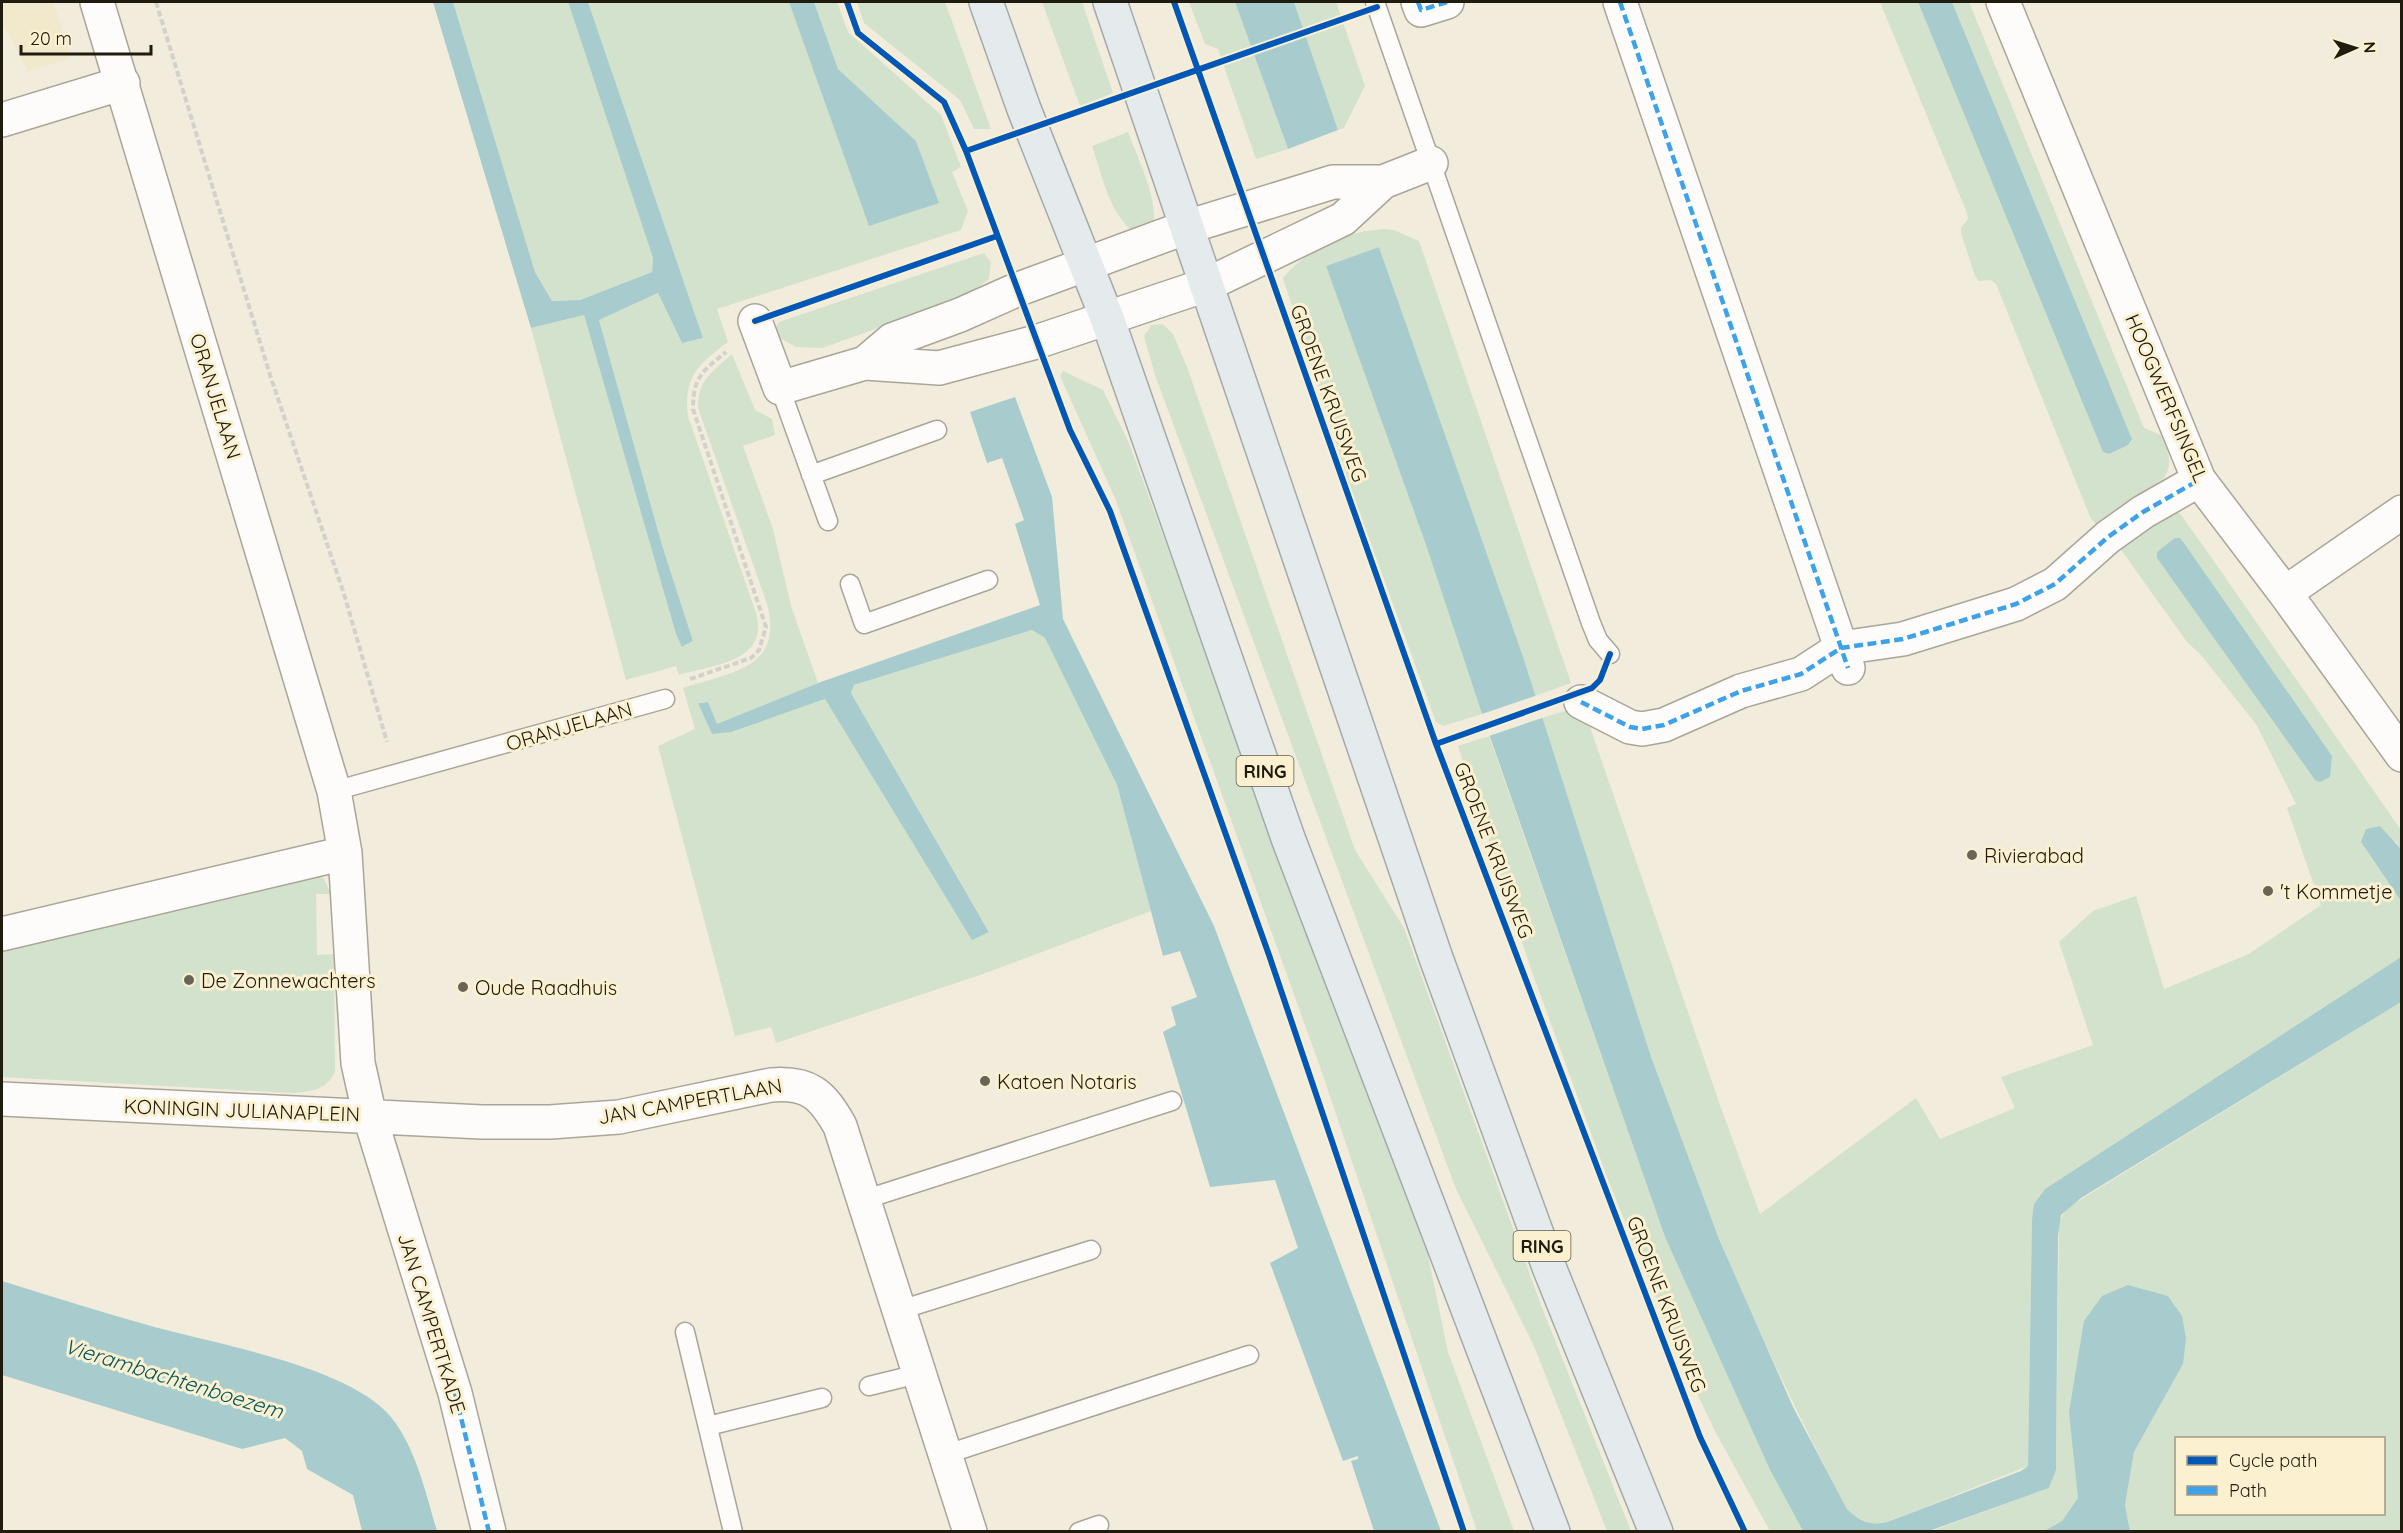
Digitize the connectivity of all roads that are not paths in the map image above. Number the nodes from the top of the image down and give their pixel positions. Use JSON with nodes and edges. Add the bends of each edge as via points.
{"nodes":[{"id":1,"x":97,"y":2,"type":"edge"},
{"id":2,"x":986,"y":2,"type":"edge"},
{"id":3,"x":1110,"y":2,"type":"edge"},
{"id":4,"x":1375,"y":2,"type":"edge"},
{"id":5,"x":1418,"y":2,"type":"edge"},
{"id":6,"x":1447,"y":2,"type":"edge"},
{"id":7,"x":1620,"y":2,"type":"edge"},
{"id":8,"x":2003,"y":2,"type":"edge"},
{"id":9,"x":123,"y":82,"type":"junction"},
{"id":10,"x":2,"y":120,"type":"edge"},
{"id":11,"x":1431,"y":163,"type":"junction"},
{"id":12,"x":1383,"y":182,"type":"junction"},
{"id":13,"x":1187,"y":227,"type":"junction"},
{"id":14,"x":1086,"y":264,"type":"junction"},
{"id":15,"x":1206,"y":285,"type":"junction"},
{"id":16,"x":1107,"y":318,"type":"junction"},
{"id":17,"x":755,"y":321,"type":"road end"},
{"id":18,"x":865,"y":363,"type":"junction"},
{"id":19,"x":780,"y":388,"type":"junction"},
{"id":20,"x":937,"y":430,"type":"dead end"},
{"id":21,"x":811,"y":475,"type":"junction"},
{"id":22,"x":2199,"y":480,"type":"junction"},
{"id":23,"x":2402,"y":512,"type":"edge"},
{"id":24,"x":828,"y":521,"type":"dead end"},
{"id":25,"x":988,"y":580,"type":"dead end"},
{"id":26,"x":850,"y":584,"type":"dead end"},
{"id":27,"x":2285,"y":593,"type":"junction"},
{"id":28,"x":1610,"y":654,"type":"dead end"},
{"id":29,"x":1844,"y":658,"type":"junction"},
{"id":30,"x":665,"y":699,"type":"road end"},
{"id":31,"x":1581,"y":702,"type":"dead end"},
{"id":32,"x":2402,"y":755,"type":"edge"},
{"id":33,"x":334,"y":791,"type":"junction"},
{"id":34,"x":345,"y":853,"type":"junction"},
{"id":35,"x":2,"y":934,"type":"edge"},
{"id":36,"x":2,"y":1100,"type":"edge"},
{"id":37,"x":1172,"y":1101,"type":"dead end"},
{"id":38,"x":370,"y":1117,"type":"junction"},
{"id":39,"x":863,"y":1200,"type":"junction"},
{"id":40,"x":1091,"y":1250,"type":"dead end"},
{"id":41,"x":897,"y":1311,"type":"junction"},
{"id":42,"x":685,"y":1332,"type":"dead end"},
{"id":43,"x":1249,"y":1355,"type":"dead end"},
{"id":44,"x":918,"y":1374,"type":"junction"},
{"id":45,"x":869,"y":1386,"type":"dead end"},
{"id":46,"x":822,"y":1398,"type":"dead end"},
{"id":47,"x":708,"y":1426,"type":"junction"},
{"id":48,"x":944,"y":1455,"type":"junction"},
{"id":49,"x":1099,"y":1525,"type":"dead end"},
{"id":50,"x":489,"y":1532,"type":"edge"},
{"id":51,"x":733,"y":1532,"type":"edge"},
{"id":52,"x":970,"y":1532,"type":"edge"},
{"id":53,"x":1079,"y":1532,"type":"edge"},
{"id":54,"x":1553,"y":1532,"type":"edge"},
{"id":55,"x":1656,"y":1532,"type":"edge"}],
"edges":[{"from":1,"to":9,"type":"street","name":"ORANJELAAN"},
{"from":2,"to":14,"type":"main road","number":"RING"},
{"from":3,"to":13,"type":"main road","number":"RING"},
{"from":4,"to":11,"type":"lane"},
{"from":5,"to":6,"type":"street","via":[[1421,10]]},
{"from":7,"to":29,"type":"street"},
{"from":8,"to":22,"type":"street","name":"HOOGWERFSINGEL"},
{"from":9,"to":10,"type":"street"},
{"from":9,"to":33,"type":"street","name":"ORANJELAAN"},
{"from":11,"to":12,"type":"street"},
{"from":11,"to":28,"type":"lane","via":[[1591,623]]},
{"from":12,"to":13,"type":"street","via":[[1333,182]]},
{"from":12,"to":15,"type":"street","via":[[1343,219]]},
{"from":13,"to":14,"type":"street"},
{"from":13,"to":15,"type":"main road","number":"RING"},
{"from":14,"to":16,"type":"main road","number":"RING"},
{"from":14,"to":18,"type":"street","via":[[892,340]]},
{"from":15,"to":16,"type":"street"},
{"from":15,"to":55,"type":"main road","number":"RING","via":[[1436,958],[1549,1267]]},
{"from":16,"to":18,"type":"street","via":[[939,368]]},
{"from":16,"to":54,"type":"main road","number":"RING","via":[[1288,838]]},
{"from":17,"to":19,"type":"street"},
{"from":18,"to":19,"type":"street"},
{"from":19,"to":21,"type":"lane"},
{"from":20,"to":21,"type":"lane"},
{"from":21,"to":24,"type":"lane"},
{"from":22,"to":27,"type":"street","name":"HOOGWERFSINGEL"},
{"from":22,"to":29,"type":"street","via":[[2143,512],[2055,584],[2028,599]]},
{"from":23,"to":27,"type":"street"},
{"from":25,"to":26,"type":"lane","via":[[864,624]]},
{"from":27,"to":32,"type":"street","name":"HOOGWERFSINGEL"},
{"from":29,"to":31,"type":"street","via":[[1741,691],[1664,725],[1642,729],[1630,727]]},
{"from":30,"to":33,"type":"lane","name":"ORANJELAAN"},
{"from":33,"to":34,"type":"street","name":"ORANJELAAN"},
{"from":34,"to":35,"type":"street"},
{"from":34,"to":38,"type":"street","name":"KONINGIN JULIANAPLEIN","via":[[358,1063]]},
{"from":36,"to":38,"type":"street","name":"KONINGIN JULIANAPLEIN"},
{"from":37,"to":39,"type":"lane"},
{"from":38,"to":39,"type":"street","name":"JAN CAMPERTLAAN","via":[[549,1122],[619,1117],[791,1083],[812,1090],[828,1105],[840,1126]]},
{"from":38,"to":50,"type":"street","name":"JAN CAMPERTKADE","via":[[455,1393]]},
{"from":39,"to":41,"type":"street","name":"JAN CAMPERTLAAN"},
{"from":40,"to":41,"type":"lane"},
{"from":41,"to":44,"type":"street","name":"JAN CAMPERTLAAN"},
{"from":42,"to":47,"type":"lane"},
{"from":43,"to":48,"type":"lane"},
{"from":44,"to":45,"type":"lane"},
{"from":44,"to":48,"type":"street","name":"JAN CAMPERTLAAN"},
{"from":46,"to":47,"type":"lane"},
{"from":47,"to":51,"type":"lane"},
{"from":48,"to":52,"type":"street","name":"JAN CAMPERTLAAN"},
{"from":49,"to":53,"type":"lane"}]}
